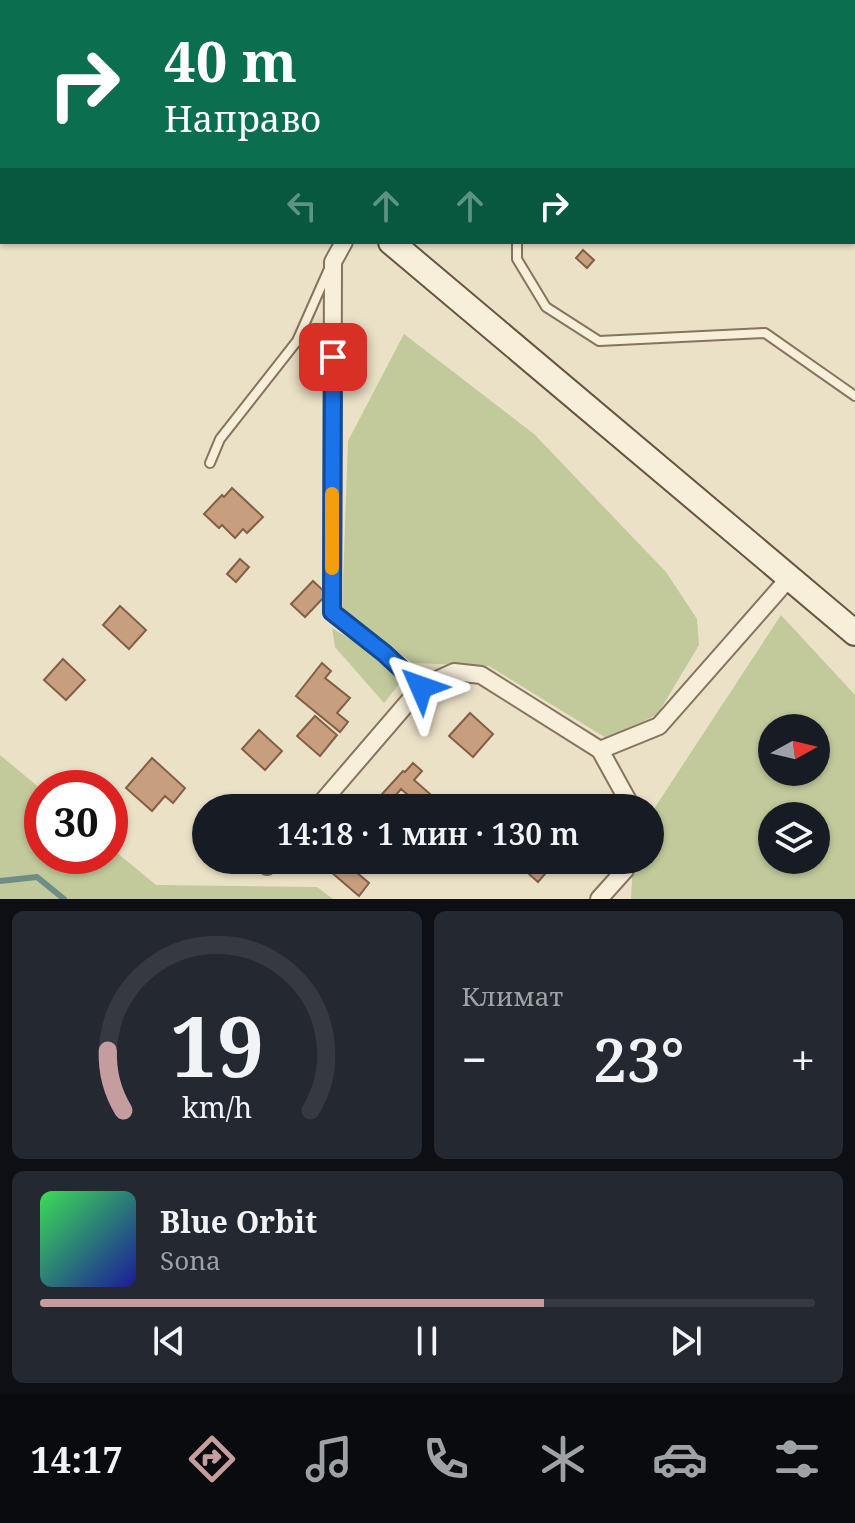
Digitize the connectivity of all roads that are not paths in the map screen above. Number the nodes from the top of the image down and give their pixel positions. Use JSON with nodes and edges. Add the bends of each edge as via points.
{"nodes":[{"id":1,"x":343,"y":244,"type":"edge"},
{"id":2,"x":393,"y":244,"type":"edge"},
{"id":3,"x":517,"y":244,"type":"edge"},
{"id":4,"x":333,"y":262,"type":"junction"},
{"id":5,"x":855,"y":396,"type":"edge"},
{"id":6,"x":210,"y":463,"type":"dead end"},
{"id":7,"x":790,"y":577,"type":"junction"},
{"id":8,"x":855,"y":633,"type":"edge"},
{"id":9,"x":421,"y":687,"type":"junction"},
{"id":10,"x":600,"y":750,"type":"junction"},
{"id":11,"x":329,"y":794,"type":"edge"},
{"id":12,"x":624,"y":794,"type":"edge"},
{"id":13,"x":621,"y":874,"type":"edge"},
{"id":14,"x":599,"y":899,"type":"edge"}],
"edges":[{"from":1,"to":4,"type":"street"},
{"from":2,"to":7,"type":"main road"},
{"from":3,"to":5,"type":"lane","via":[[517,259],[546,307],[599,341],[765,333]]},
{"from":4,"to":6,"type":"lane","via":[[297,341],[220,439]]},
{"from":4,"to":9,"type":"street","via":[[332,612]]},
{"from":7,"to":8,"type":"main road"},
{"from":7,"to":10,"type":"street","via":[[659,726]]},
{"from":9,"to":10,"type":"street","via":[[454,672],[481,675]]},
{"from":9,"to":11,"type":"street"},
{"from":10,"to":12,"type":"street"},
{"from":13,"to":14,"type":"street"}]}
